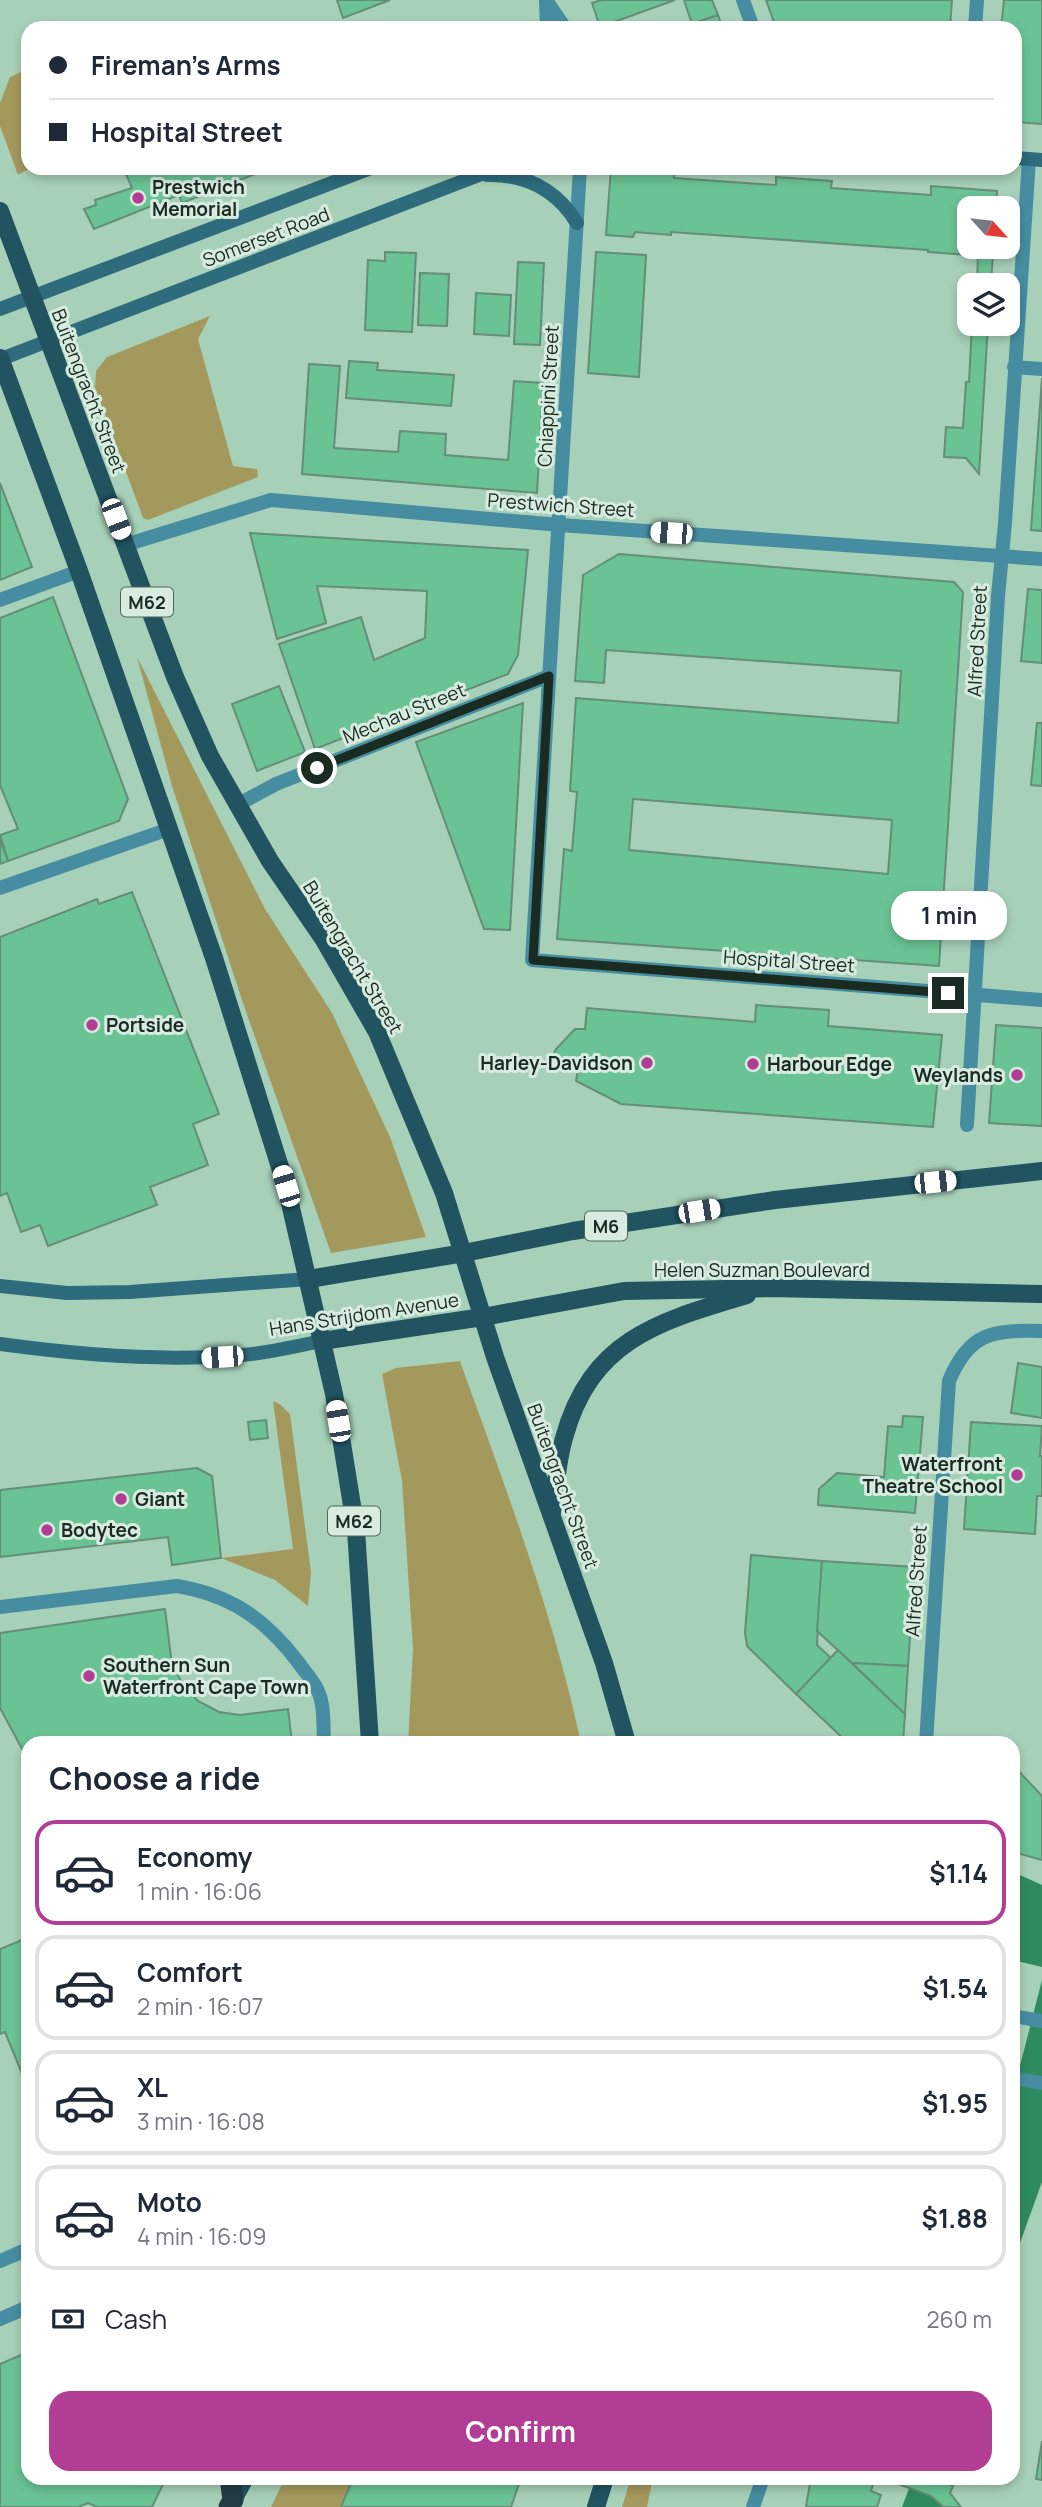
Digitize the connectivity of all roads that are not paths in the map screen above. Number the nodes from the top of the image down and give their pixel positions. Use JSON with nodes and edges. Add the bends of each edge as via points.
{"nodes":[{"id":1,"x":546,"y":0,"type":"edge"},
{"id":2,"x":743,"y":0,"type":"edge"},
{"id":3,"x":977,"y":0,"type":"edge"},
{"id":4,"x":547,"y":21,"type":"edge"},
{"id":5,"x":560,"y":21,"type":"edge"},
{"id":6,"x":750,"y":21,"type":"edge"},
{"id":7,"x":976,"y":21,"type":"edge"},
{"id":8,"x":1029,"y":159,"type":"edge"},
{"id":9,"x":353,"y":175,"type":"edge"},
{"id":10,"x":479,"y":175,"type":"joint"},
{"id":11,"x":580,"y":175,"type":"edge"},
{"id":12,"x":0,"y":211,"type":"edge"},
{"id":13,"x":577,"y":223,"type":"junction"},
{"id":14,"x":32,"y":297,"type":"junction"},
{"id":15,"x":0,"y":309,"type":"edge"},
{"id":16,"x":48,"y":341,"type":"junction"},
{"id":17,"x":0,"y":359,"type":"edge"},
{"id":18,"x":1014,"y":367,"type":"junction"},
{"id":19,"x":1042,"y":369,"type":"edge"},
{"id":20,"x":560,"y":525,"type":"junction"},
{"id":21,"x":125,"y":545,"type":"junction"},
{"id":22,"x":1002,"y":556,"type":"junction"},
{"id":23,"x":1042,"y":559,"type":"edge"},
{"id":24,"x":79,"y":570,"type":"junction"},
{"id":25,"x":0,"y":600,"type":"edge"},
{"id":26,"x":549,"y":676,"type":"junction"},
{"id":27,"x":237,"y":805,"type":"junction"},
{"id":28,"x":169,"y":830,"type":"junction"},
{"id":29,"x":0,"y":888,"type":"edge"},
{"id":30,"x":533,"y":960,"type":"joint"},
{"id":31,"x":976,"y":995,"type":"junction"},
{"id":32,"x":1042,"y":1000,"type":"edge"},
{"id":33,"x":967,"y":1125,"type":"dead end"},
{"id":34,"x":1042,"y":1171,"type":"edge"},
{"id":35,"x":464,"y":1253,"type":"junction"},
{"id":36,"x":309,"y":1279,"type":"junction"},
{"id":37,"x":0,"y":1286,"type":"edge"},
{"id":38,"x":771,"y":1288,"type":"junction"},
{"id":39,"x":1042,"y":1294,"type":"edge"},
{"id":40,"x":483,"y":1317,"type":"junction"},
{"id":41,"x":1042,"y":1331,"type":"edge"},
{"id":42,"x":322,"y":1342,"type":"junction"},
{"id":43,"x":0,"y":1344,"type":"edge"},
{"id":44,"x":552,"y":1515,"type":"junction"},
{"id":45,"x":0,"y":1607,"type":"edge"},
{"id":46,"x":324,"y":1736,"type":"edge"},
{"id":47,"x":370,"y":1736,"type":"edge"},
{"id":48,"x":625,"y":1736,"type":"edge"},
{"id":49,"x":926,"y":1736,"type":"edge"},
{"id":50,"x":1020,"y":2016,"type":"edge"},
{"id":51,"x":1042,"y":2021,"type":"edge"},
{"id":52,"x":1020,"y":2079,"type":"edge"},
{"id":53,"x":1042,"y":2083,"type":"edge"},
{"id":54,"x":21,"y":2252,"type":"edge"},
{"id":55,"x":0,"y":2261,"type":"edge"},
{"id":56,"x":21,"y":2310,"type":"edge"},
{"id":57,"x":0,"y":2319,"type":"edge"},
{"id":58,"x":230,"y":2485,"type":"edge"},
{"id":59,"x":241,"y":2485,"type":"edge"},
{"id":60,"x":603,"y":2485,"type":"edge"},
{"id":61,"x":760,"y":2485,"type":"edge"},
{"id":62,"x":231,"y":2504,"type":"edge"},
{"id":63,"x":596,"y":2507,"type":"edge"},
{"id":64,"x":752,"y":2507,"type":"edge"}],
"edges":[{"from":1,"to":4,"type":"street"},
{"from":1,"to":5,"type":"street"},
{"from":2,"to":6,"type":"street"},
{"from":3,"to":7,"type":"street"},
{"from":8,"to":18,"type":"street","name":"Alfred Street"},
{"from":9,"to":14,"type":"main road","name":"Somerset Road"},
{"from":10,"to":13,"type":"main road","via":[[528,180],[552,193]]},
{"from":10,"to":16,"type":"main road","name":"Somerset Road"},
{"from":11,"to":13,"type":"street","name":"Chiappini Street"},
{"from":12,"to":14,"type":"main road","name":"Buitengracht Street","number":"M62"},
{"from":13,"to":20,"type":"street","name":"Chiappini Street"},
{"from":14,"to":15,"type":"main road","name":"Somerset Road"},
{"from":14,"to":16,"type":"main road","name":"Buitengracht Street","number":"M62"},
{"from":16,"to":17,"type":"main road","name":"Somerset Road"},
{"from":16,"to":21,"type":"main road","name":"Buitengracht Street","number":"M62"},
{"from":17,"to":24,"type":"main road","number":"M62"},
{"from":18,"to":19,"type":"street"},
{"from":18,"to":22,"type":"street","name":"Alfred Street"},
{"from":20,"to":21,"type":"street","name":"Prestwich Street","via":[[271,500]]},
{"from":20,"to":22,"type":"street","name":"Prestwich Street"},
{"from":20,"to":26,"type":"street","name":"Chiappini Street"},
{"from":21,"to":27,"type":"main road","name":"Buitengracht Street","number":"M62","via":[[174,677]]},
{"from":22,"to":23,"type":"street","name":"Prestwich Street"},
{"from":22,"to":31,"type":"street","name":"Alfred Street"},
{"from":24,"to":25,"type":"street"},
{"from":24,"to":28,"type":"main road","number":"M62"},
{"from":26,"to":27,"type":"street","name":"Mechau Street","via":[[276,784]]},
{"from":26,"to":30,"type":"street","name":"Chiappini Street"},
{"from":27,"to":35,"type":"main road","name":"Buitengracht Street","number":"M62","via":[[377,1032]]},
{"from":28,"to":29,"type":"street"},
{"from":28,"to":36,"type":"main road","number":"M62","via":[[286,1186]]},
{"from":30,"to":31,"type":"street","name":"Hospital Street"},
{"from":31,"to":32,"type":"street","name":"Hospital Street"},
{"from":31,"to":33,"type":"street","name":"Alfred Street"},
{"from":34,"to":35,"type":"main road","number":"M6","via":[[775,1200]]},
{"from":35,"to":36,"type":"main road","number":"M6"},
{"from":35,"to":40,"type":"main road","name":"Buitengracht Street","number":"M62"},
{"from":36,"to":37,"type":"main road","via":[[130,1292],[67,1293]]},
{"from":36,"to":42,"type":"main road","number":"M62"},
{"from":38,"to":39,"type":"main road","name":"Helen Suzman Boulevard"},
{"from":38,"to":40,"type":"main road","name":"Helen Suzman Boulevard","via":[[624,1291]]},
{"from":38,"to":44,"type":"main road","via":[[665,1321],[629,1341],[602,1364],[570,1419]]},
{"from":40,"to":42,"type":"main road","name":"Hans Strijdom Avenue"},
{"from":40,"to":44,"type":"main road","name":"Buitengracht Street","number":"M62"},
{"from":41,"to":49,"type":"street","name":"Alfred Street","via":[[994,1334],[972,1344],[957,1360],[949,1381]]},
{"from":42,"to":43,"type":"main road","name":"Hans Strijdom Avenue","via":[[198,1358],[65,1353]]},
{"from":42,"to":47,"type":"main road","number":"M62","via":[[356,1530]]},
{"from":44,"to":48,"type":"main road","name":"Buitengracht Street","number":"M62"},
{"from":45,"to":46,"type":"street","via":[[177,1586],[231,1602],[261,1621],[284,1644],[318,1690]]},
{"from":50,"to":51,"type":"street"},
{"from":52,"to":53,"type":"street"},
{"from":54,"to":55,"type":"street"},
{"from":56,"to":57,"type":"street"},
{"from":58,"to":62,"type":"highway"},
{"from":59,"to":62,"type":"main road"},
{"from":60,"to":63,"type":"main road"},
{"from":61,"to":64,"type":"street"}]}
